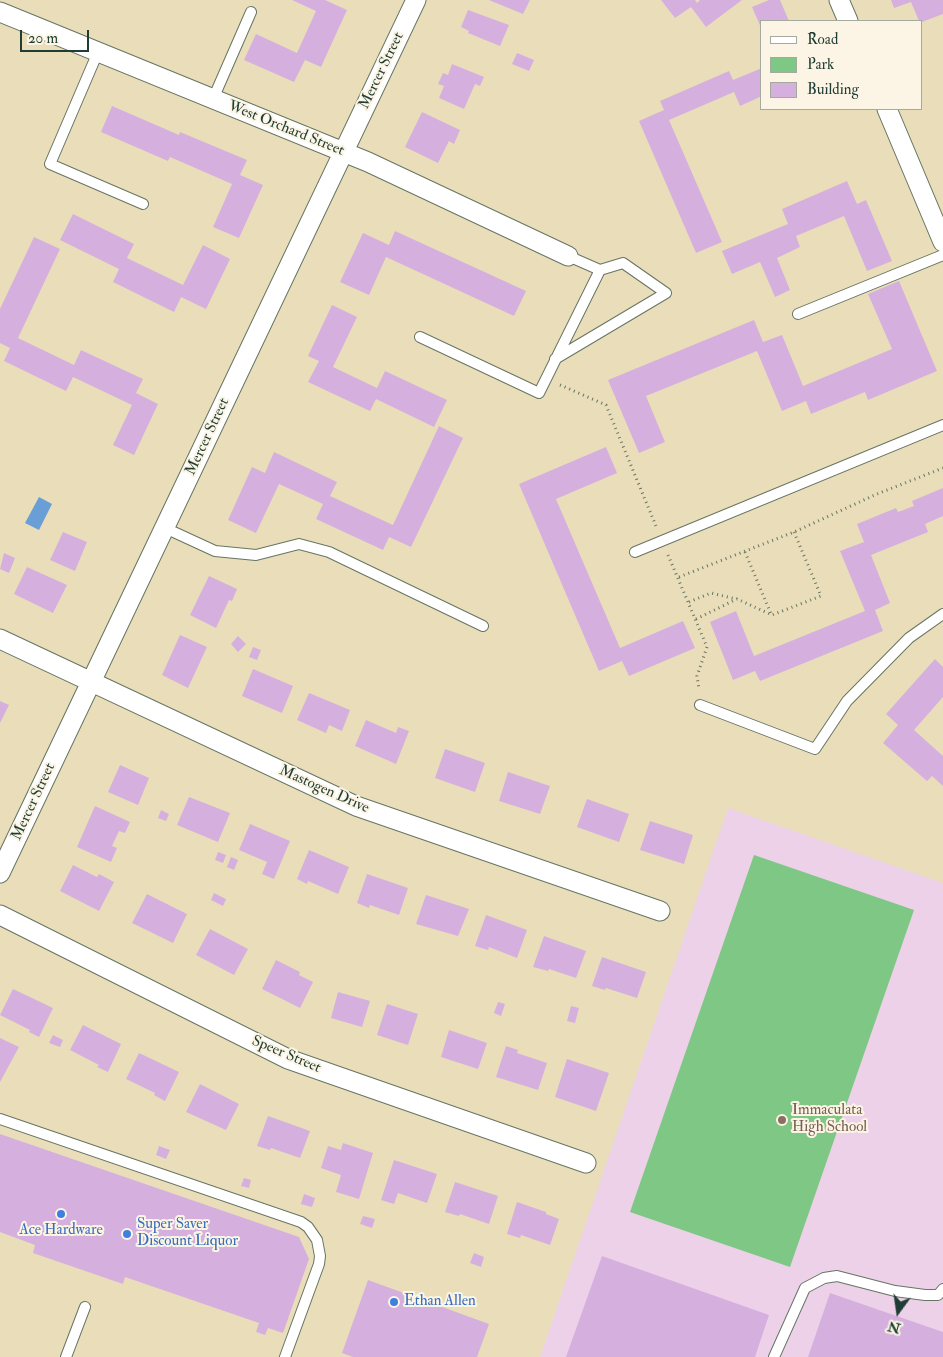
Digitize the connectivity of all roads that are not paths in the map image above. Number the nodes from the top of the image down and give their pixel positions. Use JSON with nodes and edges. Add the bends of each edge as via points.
{"nodes":[{"id":1,"x":416,"y":0,"type":"edge"},
{"id":2,"x":839,"y":0,"type":"edge"},
{"id":3,"x":0,"y":12,"type":"edge"},
{"id":4,"x":251,"y":12,"type":"dead end"},
{"id":5,"x":848,"y":20,"type":"edge"},
{"id":6,"x":98,"y":52,"type":"junction"},
{"id":7,"x":213,"y":99,"type":"junction"},
{"id":8,"x":886,"y":110,"type":"edge"},
{"id":9,"x":343,"y":152,"type":"junction"},
{"id":10,"x":143,"y":204,"type":"dead end"},
{"id":11,"x":943,"y":242,"type":"edge"},
{"id":12,"x":943,"y":255,"type":"edge"},
{"id":13,"x":568,"y":256,"type":"joint"},
{"id":14,"x":600,"y":270,"type":"junction"},
{"id":15,"x":798,"y":314,"type":"dead end"},
{"id":16,"x":420,"y":337,"type":"dead end"},
{"id":17,"x":556,"y":359,"type":"junction"},
{"id":18,"x":943,"y":425,"type":"edge"},
{"id":19,"x":164,"y":528,"type":"junction"},
{"id":20,"x":635,"y":552,"type":"dead end"},
{"id":21,"x":943,"y":614,"type":"edge"},
{"id":22,"x":483,"y":626,"type":"dead end"},
{"id":23,"x":0,"y":639,"type":"edge"},
{"id":24,"x":92,"y":681,"type":"junction"},
{"id":25,"x":700,"y":705,"type":"dead end"},
{"id":26,"x":0,"y":873,"type":"edge"},
{"id":27,"x":660,"y":911,"type":"dead end"},
{"id":28,"x":0,"y":915,"type":"edge"},
{"id":29,"x":0,"y":1118,"type":"edge"},
{"id":30,"x":586,"y":1163,"type":"dead end"},
{"id":31,"x":943,"y":1289,"type":"edge"},
{"id":32,"x":85,"y":1307,"type":"dead end"},
{"id":33,"x":66,"y":1357,"type":"edge"},
{"id":34,"x":285,"y":1357,"type":"edge"},
{"id":35,"x":774,"y":1357,"type":"edge"}],
"edges":[{"from":1,"to":9,"type":"street","name":"Mercer Street"},
{"from":2,"to":5,"type":"street"},
{"from":3,"to":6,"type":"street","name":"West Orchard Street"},
{"from":4,"to":7,"type":"lane"},
{"from":6,"to":7,"type":"street","name":"West Orchard Street"},
{"from":6,"to":10,"type":"lane","via":[[50,164]]},
{"from":7,"to":9,"type":"street","name":"West Orchard Street"},
{"from":8,"to":11,"type":"street"},
{"from":9,"to":13,"type":"street","name":"West Orchard Street"},
{"from":9,"to":19,"type":"street","name":"Mercer Street"},
{"from":12,"to":15,"type":"lane"},
{"from":13,"to":14,"type":"lane"},
{"from":14,"to":17,"type":"lane"},
{"from":14,"to":17,"type":"lane","via":[[623,263],[666,293]]},
{"from":16,"to":17,"type":"lane","via":[[539,393]]},
{"from":18,"to":20,"type":"lane"},
{"from":19,"to":22,"type":"lane","via":[[215,551],[256,555],[299,544],[329,552]]},
{"from":19,"to":24,"type":"street","name":"Mercer Street"},
{"from":21,"to":25,"type":"lane","via":[[909,638],[846,701],[815,749]]},
{"from":23,"to":24,"type":"street","name":"Mastogen Drive"},
{"from":24,"to":26,"type":"street","name":"Mercer Street"},
{"from":24,"to":27,"type":"street","name":"Mastogen Drive","via":[[356,806]]},
{"from":28,"to":30,"type":"street","name":"Speer Street","via":[[288,1059]]},
{"from":29,"to":34,"type":"lane","via":[[308,1227],[318,1240],[319,1264]]},
{"from":31,"to":35,"type":"lane","via":[[938,1295],[924,1295],[837,1276],[824,1278],[805,1288]]},
{"from":32,"to":33,"type":"lane"}]}
